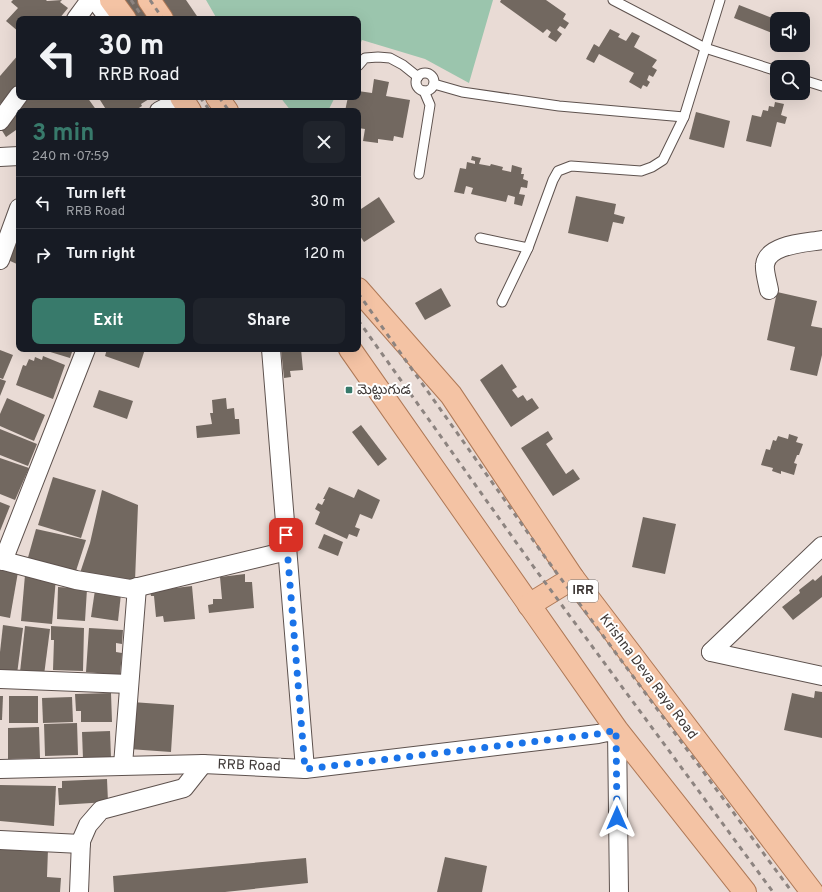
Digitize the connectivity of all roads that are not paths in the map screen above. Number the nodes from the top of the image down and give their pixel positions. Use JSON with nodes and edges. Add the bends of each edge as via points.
{"nodes":[{"id":1,"x":90,"y":0,"type":"edge"},
{"id":2,"x":95,"y":0,"type":"edge"},
{"id":3,"x":111,"y":0,"type":"edge"},
{"id":4,"x":149,"y":0,"type":"edge"},
{"id":5,"x":614,"y":0,"type":"edge"},
{"id":6,"x":720,"y":0,"type":"edge"},
{"id":7,"x":78,"y":16,"type":"edge"},
{"id":8,"x":107,"y":16,"type":"edge"},
{"id":9,"x":123,"y":16,"type":"edge"},
{"id":10,"x":160,"y":16,"type":"edge"},
{"id":11,"x":705,"y":48,"type":"junction"},
{"id":12,"x":361,"y":63,"type":"edge"},
{"id":13,"x":770,"y":69,"type":"edge"},
{"id":14,"x":418,"y":77,"type":"junction"},
{"id":15,"x":810,"y":82,"type":"edge"},
{"id":16,"x":434,"y":84,"type":"junction"},
{"id":17,"x":822,"y":86,"type":"edge"},
{"id":18,"x":424,"y":91,"type":"junction"},
{"id":19,"x":16,"y":99,"type":"edge"},
{"id":20,"x":684,"y":117,"type":"junction"},
{"id":21,"x":0,"y":121,"type":"edge"},
{"id":22,"x":16,"y":156,"type":"edge"},
{"id":23,"x":0,"y":157,"type":"edge"},
{"id":24,"x":419,"y":174,"type":"dead end"},
{"id":25,"x":16,"y":216,"type":"edge"},
{"id":26,"x":480,"y":238,"type":"dead end"},
{"id":27,"x":822,"y":240,"type":"edge"},
{"id":28,"x":528,"y":248,"type":"junction"},
{"id":29,"x":0,"y":260,"type":"edge"},
{"id":30,"x":770,"y":290,"type":"dead end"},
{"id":31,"x":361,"y":292,"type":"edge"},
{"id":32,"x":502,"y":302,"type":"dead end"},
{"id":33,"x":85,"y":352,"type":"edge"},
{"id":34,"x":271,"y":352,"type":"edge"},
{"id":35,"x":352,"y":352,"type":"edge"},
{"id":36,"x":822,"y":546,"type":"edge"},
{"id":37,"x":287,"y":551,"type":"junction"},
{"id":38,"x":1,"y":560,"type":"edge"},
{"id":39,"x":573,"y":578,"type":"junction"},
{"id":40,"x":137,"y":588,"type":"junction"},
{"id":41,"x":529,"y":605,"type":"junction"},
{"id":42,"x":822,"y":676,"type":"edge"},
{"id":43,"x":0,"y":679,"type":"edge"},
{"id":44,"x":130,"y":684,"type":"junction"},
{"id":45,"x":616,"y":730,"type":"junction"},
{"id":46,"x":203,"y":764,"type":"junction"},
{"id":47,"x":123,"y":765,"type":"junction"},
{"id":48,"x":0,"y":769,"type":"edge"},
{"id":49,"x":305,"y":769,"type":"junction"},
{"id":50,"x":0,"y":840,"type":"edge"},
{"id":51,"x":81,"y":844,"type":"junction"},
{"id":52,"x":78,"y":892,"type":"edge"},
{"id":53,"x":618,"y":892,"type":"edge"},
{"id":54,"x":746,"y":892,"type":"edge"},
{"id":55,"x":812,"y":892,"type":"edge"}],
"edges":[{"from":1,"to":7,"type":"street"},
{"from":2,"to":8,"type":"street"},
{"from":3,"to":9,"type":"main road"},
{"from":4,"to":10,"type":"main road"},
{"from":5,"to":11,"type":"lane"},
{"from":6,"to":11,"type":"lane"},
{"from":11,"to":13,"type":"lane"},
{"from":11,"to":20,"type":"lane"},
{"from":12,"to":14,"type":"lane","via":[[365,58],[390,58]]},
{"from":14,"to":16,"type":"lane","via":[[422,74],[430,75]]},
{"from":14,"to":18,"type":"lane","via":[[417,86]]},
{"from":15,"to":17,"type":"lane"},
{"from":16,"to":18,"type":"lane","via":[[432,88]]},
{"from":16,"to":20,"type":"lane","via":[[462,92],[559,106]]},
{"from":18,"to":24,"type":"lane","via":[[430,105]]},
{"from":19,"to":21,"type":"street"},
{"from":20,"to":28,"type":"lane","via":[[663,160],[652,167],[641,171],[570,166],[558,170]]},
{"from":22,"to":23,"type":"street"},
{"from":25,"to":29,"type":"street"},
{"from":26,"to":28,"type":"lane"},
{"from":27,"to":30,"type":"street","via":[[784,247],[769,254],[764,265]]},
{"from":28,"to":32,"type":"lane"},
{"from":31,"to":39,"type":"main road","name":"Krishna Deva Raya Road","number":"IRR","via":[[451,395]]},
{"from":33,"to":38,"type":"street"},
{"from":34,"to":37,"type":"street"},
{"from":35,"to":41,"type":"main road"},
{"from":36,"to":42,"type":"street","via":[[711,652]]},
{"from":37,"to":40,"type":"street"},
{"from":37,"to":49,"type":"street"},
{"from":38,"to":40,"type":"street","via":[[76,580]]},
{"from":39,"to":41,"type":"main road"},
{"from":39,"to":55,"type":"main road","name":"Krishna Deva Raya Road","number":"IRR"},
{"from":40,"to":44,"type":"street"},
{"from":41,"to":45,"type":"main road"},
{"from":43,"to":44,"type":"street"},
{"from":44,"to":47,"type":"street"},
{"from":45,"to":49,"type":"street","name":"RRB Road"},
{"from":45,"to":53,"type":"street"},
{"from":45,"to":54,"type":"main road"},
{"from":46,"to":47,"type":"street"},
{"from":46,"to":49,"type":"street","name":"RRB Road"},
{"from":46,"to":51,"type":"street","name":"RRB Road","via":[[184,788],[101,810],[88,826]]},
{"from":47,"to":48,"type":"street"},
{"from":50,"to":51,"type":"street"},
{"from":51,"to":52,"type":"street","name":"RRB Road"}]}
